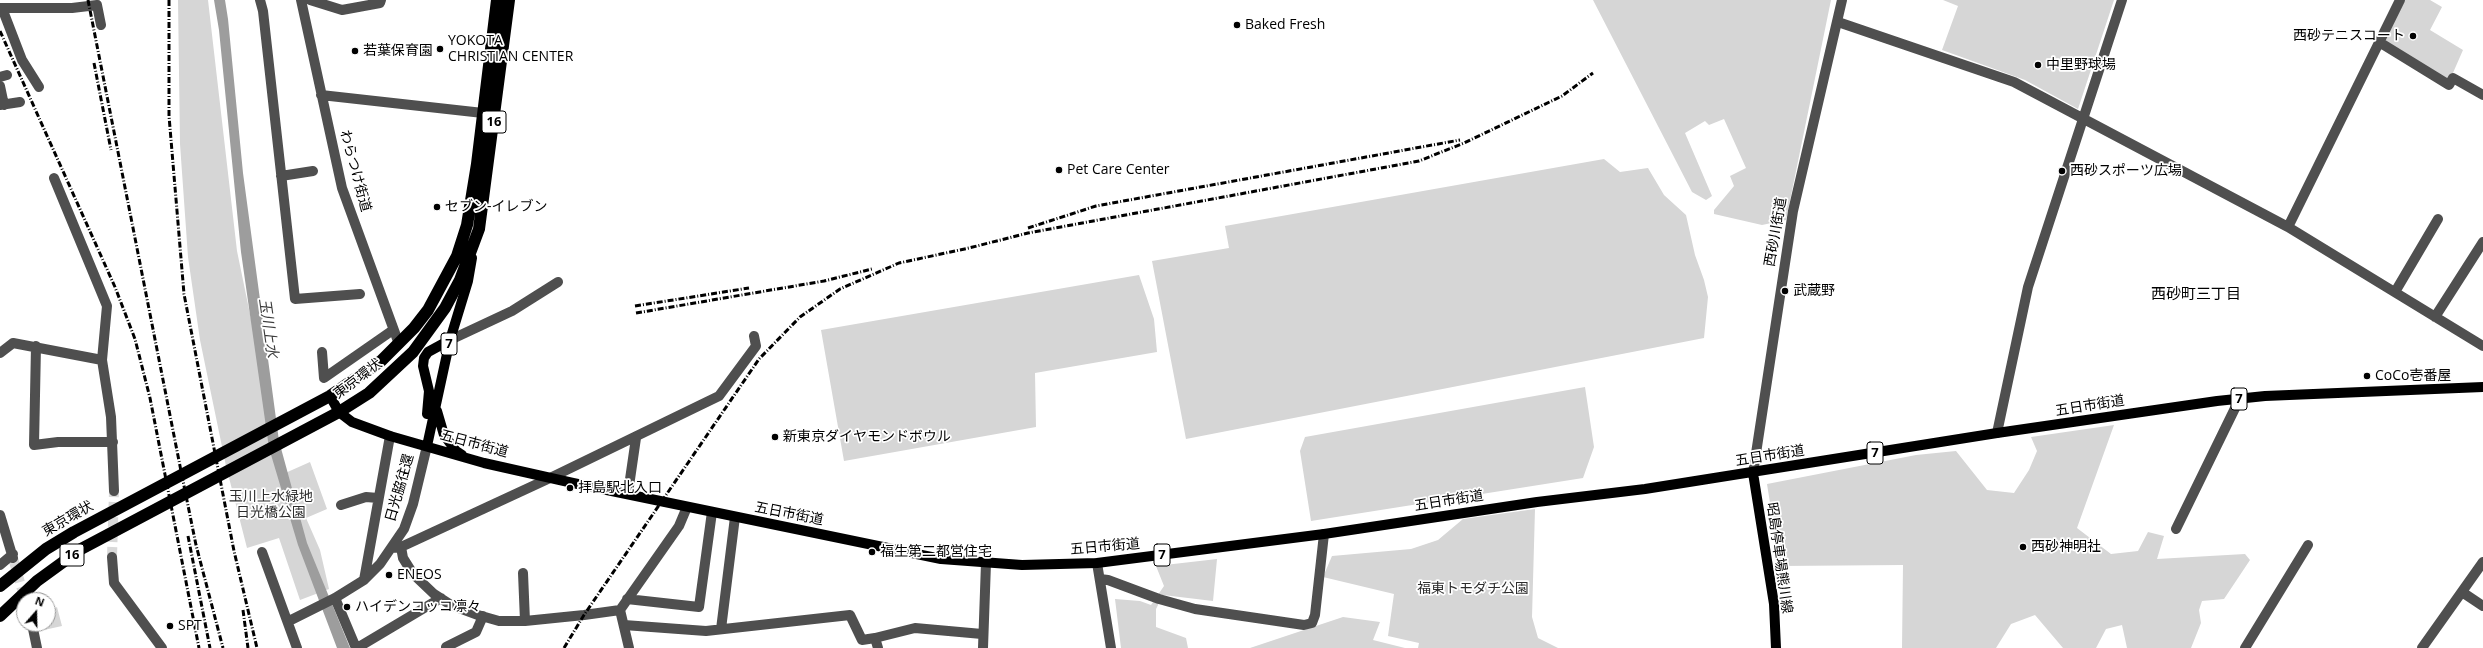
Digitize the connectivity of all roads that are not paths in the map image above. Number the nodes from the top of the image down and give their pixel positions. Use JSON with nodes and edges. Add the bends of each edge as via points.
{"nodes":[{"id":1,"x":260,"y":0,"type":"edge"},
{"id":2,"x":301,"y":0,"type":"edge"},
{"id":3,"x":310,"y":0,"type":"edge"},
{"id":4,"x":380,"y":0,"type":"edge"},
{"id":5,"x":497,"y":0,"type":"edge"},
{"id":6,"x":509,"y":0,"type":"edge"},
{"id":7,"x":1842,"y":0,"type":"edge"},
{"id":8,"x":2122,"y":0,"type":"edge"},
{"id":9,"x":2400,"y":0,"type":"edge"},
{"id":10,"x":6,"y":6,"type":"edge"},
{"id":11,"x":1838,"y":22,"type":"junction"},
{"id":12,"x":101,"y":25,"type":"dead end"},
{"id":13,"x":2379,"y":42,"type":"junction"},
{"id":14,"x":0,"y":86,"type":"edge"},
{"id":15,"x":39,"y":87,"type":"dead end"},
{"id":16,"x":322,"y":95,"type":"junction"},
{"id":17,"x":2483,"y":95,"type":"edge"},
{"id":18,"x":20,"y":102,"type":"dead end"},
{"id":19,"x":2,"y":105,"type":"edge"},
{"id":20,"x":483,"y":113,"type":"junction"},
{"id":21,"x":2083,"y":119,"type":"junction"},
{"id":22,"x":313,"y":171,"type":"dead end"},
{"id":23,"x":281,"y":176,"type":"junction"},
{"id":24,"x":54,"y":178,"type":"dead end"},
{"id":25,"x":2438,"y":219,"type":"dead end"},
{"id":26,"x":2288,"y":227,"type":"junction"},
{"id":27,"x":2483,"y":242,"type":"edge"},
{"id":28,"x":475,"y":244,"type":"junction"},
{"id":29,"x":558,"y":282,"type":"dead end"},
{"id":30,"x":2395,"y":292,"type":"junction"},
{"id":31,"x":360,"y":294,"type":"dead end"},
{"id":32,"x":2435,"y":317,"type":"junction"},
{"id":33,"x":393,"y":330,"type":"junction"},
{"id":34,"x":754,"y":336,"type":"dead end"},
{"id":35,"x":450,"y":340,"type":"junction"},
{"id":36,"x":399,"y":344,"type":"junction"},
{"id":37,"x":36,"y":346,"type":"junction"},
{"id":38,"x":2483,"y":346,"type":"edge"},
{"id":39,"x":322,"y":352,"type":"dead end"},
{"id":40,"x":0,"y":353,"type":"edge"},
{"id":41,"x":102,"y":360,"type":"junction"},
{"id":42,"x":2483,"y":387,"type":"edge"},
{"id":43,"x":330,"y":396,"type":"junction"},
{"id":44,"x":2240,"y":398,"type":"junction"},
{"id":45,"x":437,"y":401,"type":"junction"},
{"id":46,"x":339,"y":412,"type":"junction"},
{"id":47,"x":1997,"y":433,"type":"junction"},
{"id":48,"x":390,"y":436,"type":"junction"},
{"id":49,"x":636,"y":438,"type":"junction"},
{"id":50,"x":113,"y":442,"type":"junction"},
{"id":51,"x":427,"y":446,"type":"junction"},
{"id":52,"x":466,"y":457,"type":"junction"},
{"id":53,"x":1753,"y":473,"type":"junction"},
{"id":54,"x":550,"y":478,"type":"junction"},
{"id":55,"x":114,"y":491,"type":"tunnel mouth"},
{"id":56,"x":628,"y":493,"type":"junction"},
{"id":57,"x":378,"y":498,"type":"junction"},
{"id":58,"x":341,"y":505,"type":"dead end"},
{"id":59,"x":687,"y":507,"type":"junction"},
{"id":60,"x":712,"y":512,"type":"junction"},
{"id":61,"x":0,"y":515,"type":"edge"},
{"id":62,"x":735,"y":517,"type":"junction"},
{"id":63,"x":2176,"y":529,"type":"dead end"},
{"id":64,"x":1324,"y":534,"type":"junction"},
{"id":65,"x":2308,"y":545,"type":"dead end"},
{"id":66,"x":396,"y":547,"type":"junction"},
{"id":67,"x":262,"y":552,"type":"dead end"},
{"id":68,"x":112,"y":556,"type":"tunnel mouth"},
{"id":69,"x":2483,"y":562,"type":"edge"},
{"id":70,"x":986,"y":563,"type":"junction"},
{"id":71,"x":1098,"y":564,"type":"junction"},
{"id":72,"x":0,"y":565,"type":"edge"},
{"id":73,"x":523,"y":573,"type":"dead end"},
{"id":74,"x":1100,"y":579,"type":"junction"},
{"id":75,"x":364,"y":580,"type":"junction"},
{"id":76,"x":0,"y":586,"type":"edge"},
{"id":77,"x":2462,"y":592,"type":"junction"},
{"id":78,"x":441,"y":598,"type":"junction"},
{"id":79,"x":332,"y":599,"type":"junction"},
{"id":80,"x":628,"y":599,"type":"junction"},
{"id":81,"x":2483,"y":606,"type":"edge"},
{"id":82,"x":620,"y":610,"type":"junction"},
{"id":83,"x":0,"y":616,"type":"edge"},
{"id":84,"x":483,"y":616,"type":"junction"},
{"id":85,"x":289,"y":621,"type":"junction"},
{"id":86,"x":525,"y":621,"type":"junction"},
{"id":87,"x":624,"y":625,"type":"junction"},
{"id":88,"x":721,"y":629,"type":"junction"},
{"id":89,"x":34,"y":632,"type":"edge"},
{"id":90,"x":982,"y":634,"type":"junction"},
{"id":91,"x":877,"y":643,"type":"edge"},
{"id":92,"x":446,"y":647,"type":"edge"},
{"id":93,"x":38,"y":648,"type":"edge"},
{"id":94,"x":162,"y":648,"type":"edge"},
{"id":95,"x":297,"y":648,"type":"edge"},
{"id":96,"x":356,"y":648,"type":"edge"},
{"id":97,"x":629,"y":648,"type":"edge"},
{"id":98,"x":983,"y":648,"type":"edge"},
{"id":99,"x":1111,"y":648,"type":"edge"},
{"id":100,"x":1776,"y":648,"type":"edge"},
{"id":101,"x":2245,"y":648,"type":"edge"},
{"id":102,"x":2422,"y":648,"type":"edge"}],
"edges":[{"from":1,"to":23,"type":"street"},
{"from":2,"to":16,"type":"street","name":"わらつけ街道"},
{"from":3,"to":4,"type":"street","via":[[342,10],[380,3]]},
{"from":5,"to":20,"type":"highway","name":"東京環状","number":"16"},
{"from":6,"to":28,"type":"highway","name":"東京環状","number":"16","via":[[492,137]]},
{"from":7,"to":11,"type":"street","name":"西砂川街道"},
{"from":8,"to":21,"type":"street"},
{"from":9,"to":13,"type":"street"},
{"from":10,"to":12,"type":"street","via":[[72,8],[97,5]]},
{"from":10,"to":15,"type":"street","via":[[22,60]]},
{"from":11,"to":21,"type":"street","via":[[2014,82]]},
{"from":11,"to":53,"type":"street","name":"西砂川街道","via":[[1793,211]]},
{"from":13,"to":17,"type":"street","via":[[2449,85],[2453,78]]},
{"from":13,"to":26,"type":"street"},
{"from":14,"to":19,"type":"street"},
{"from":16,"to":20,"type":"street"},
{"from":16,"to":33,"type":"street","name":"わらつけ街道","via":[[342,188]]},
{"from":18,"to":19,"type":"street"},
{"from":20,"to":36,"type":"highway","name":"東京環状","number":"16","via":[[467,225],[457,256],[428,310]]},
{"from":21,"to":26,"type":"street"},
{"from":21,"to":47,"type":"street","via":[[2028,287]]},
{"from":22,"to":23,"type":"street"},
{"from":23,"to":31,"type":"street","via":[[295,299]]},
{"from":24,"to":41,"type":"street","via":[[107,306]]},
{"from":25,"to":30,"type":"street","via":[[2433,237]]},
{"from":26,"to":30,"type":"street"},
{"from":27,"to":32,"type":"street"},
{"from":28,"to":35,"type":"main road","name":"五日市街道","number":"7","via":[[468,281]]},
{"from":28,"to":46,"type":"highway","name":"東京環状","number":"16","via":[[445,308],[413,352],[369,393]]},
{"from":29,"to":35,"type":"street","via":[[512,310]]},
{"from":30,"to":32,"type":"street"},
{"from":32,"to":38,"type":"street"},
{"from":33,"to":36,"type":"street","name":"わらつけ街道"},
{"from":33,"to":39,"type":"street","via":[[324,378]]},
{"from":34,"to":49,"type":"street","via":[[756,346],[719,396]]},
{"from":35,"to":45,"type":"main road","name":"五日市街道","number":"7"},
{"from":35,"to":51,"type":"main road","via":[[428,352],[424,358],[423,366],[430,402],[425,424]]},
{"from":36,"to":43,"type":"highway","name":"東京環状","number":"16","via":[[381,361]]},
{"from":37,"to":40,"type":"street","via":[[13,343]]},
{"from":37,"to":41,"type":"street"},
{"from":37,"to":50,"type":"street","via":[[34,445],[58,442]]},
{"from":41,"to":50,"type":"street"},
{"from":42,"to":44,"type":"main road","name":"五日市街道","number":"7"},
{"from":43,"to":46,"type":"main road","name":"五日市街道","number":"7"},
{"from":43,"to":76,"type":"highway","name":"東京環状","number":"16","via":[[74,532],[46,549]]},
{"from":44,"to":47,"type":"main road","name":"五日市街道","number":"7"},
{"from":44,"to":63,"type":"street"},
{"from":45,"to":51,"type":"main road","name":"五日市街道","number":"7"},
{"from":45,"to":52,"type":"main road","via":[[438,418],[444,435],[456,451]]},
{"from":46,"to":48,"type":"main road","name":"五日市街道","number":"7","via":[[352,422]]},
{"from":46,"to":83,"type":"highway","name":"東京環状","number":"16","via":[[81,549],[37,581]]},
{"from":47,"to":53,"type":"main road","name":"五日市街道","number":"7"},
{"from":48,"to":51,"type":"main road","name":"五日市街道","number":"7"},
{"from":48,"to":57,"type":"street"},
{"from":49,"to":54,"type":"street"},
{"from":49,"to":56,"type":"street"},
{"from":50,"to":55,"type":"street"},
{"from":51,"to":52,"type":"main road","name":"五日市街道","number":"7"},
{"from":51,"to":66,"type":"street","name":"日光脇往還","via":[[413,504]]},
{"from":52,"to":54,"type":"main road","name":"五日市街道","number":"7"},
{"from":53,"to":64,"type":"main road","name":"五日市街道","number":"7"},
{"from":53,"to":100,"type":"main road","name":"昭島停車場熊川線","via":[[1774,604]]},
{"from":54,"to":56,"type":"main road","name":"五日市街道","number":"7"},
{"from":54,"to":66,"type":"street"},
{"from":56,"to":59,"type":"main road","name":"五日市街道","number":"7"},
{"from":57,"to":58,"type":"street","via":[[366,497]]},
{"from":57,"to":75,"type":"street"},
{"from":59,"to":60,"type":"main road","name":"五日市街道","number":"7"},
{"from":59,"to":80,"type":"street","via":[[679,526]]},
{"from":60,"to":62,"type":"main road","name":"五日市街道","number":"7"},
{"from":60,"to":80,"type":"street","via":[[699,607]]},
{"from":61,"to":72,"type":"street","via":[[13,556]]},
{"from":62,"to":70,"type":"main road","name":"五日市街道","number":"7","via":[[941,559]]},
{"from":62,"to":88,"type":"street"},
{"from":64,"to":71,"type":"main road","name":"五日市街道","number":"7"},
{"from":64,"to":74,"type":"street","via":[[1316,615],[1312,623],[1304,625],[1195,609]]},
{"from":65,"to":101,"type":"street"},
{"from":66,"to":75,"type":"street","name":"日光脇往還"},
{"from":66,"to":78,"type":"street","via":[[413,574]]},
{"from":67,"to":85,"type":"street"},
{"from":68,"to":94,"type":"street","via":[[114,583]]},
{"from":69,"to":77,"type":"street"},
{"from":70,"to":71,"type":"main road","name":"五日市街道","number":"7"},
{"from":70,"to":90,"type":"street"},
{"from":71,"to":74,"type":"street"},
{"from":73,"to":86,"type":"street"},
{"from":74,"to":99,"type":"street"},
{"from":75,"to":79,"type":"street","name":"日光脇往還"},
{"from":77,"to":81,"type":"street"},
{"from":77,"to":102,"type":"street"},
{"from":78,"to":84,"type":"street"},
{"from":78,"to":96,"type":"street"},
{"from":79,"to":85,"type":"street","name":"日光脇往還"},
{"from":79,"to":96,"type":"street"},
{"from":80,"to":82,"type":"street"},
{"from":82,"to":86,"type":"street"},
{"from":82,"to":87,"type":"street"},
{"from":84,"to":86,"type":"street","via":[[499,621]]},
{"from":84,"to":92,"type":"street","via":[[476,632]]},
{"from":85,"to":95,"type":"street"},
{"from":87,"to":88,"type":"street","via":[[706,631]]},
{"from":87,"to":97,"type":"street"},
{"from":88,"to":91,"type":"street","via":[[850,615],[862,640]]},
{"from":89,"to":93,"type":"street"},
{"from":90,"to":91,"type":"street","via":[[915,628]]},
{"from":90,"to":98,"type":"street"}]}
